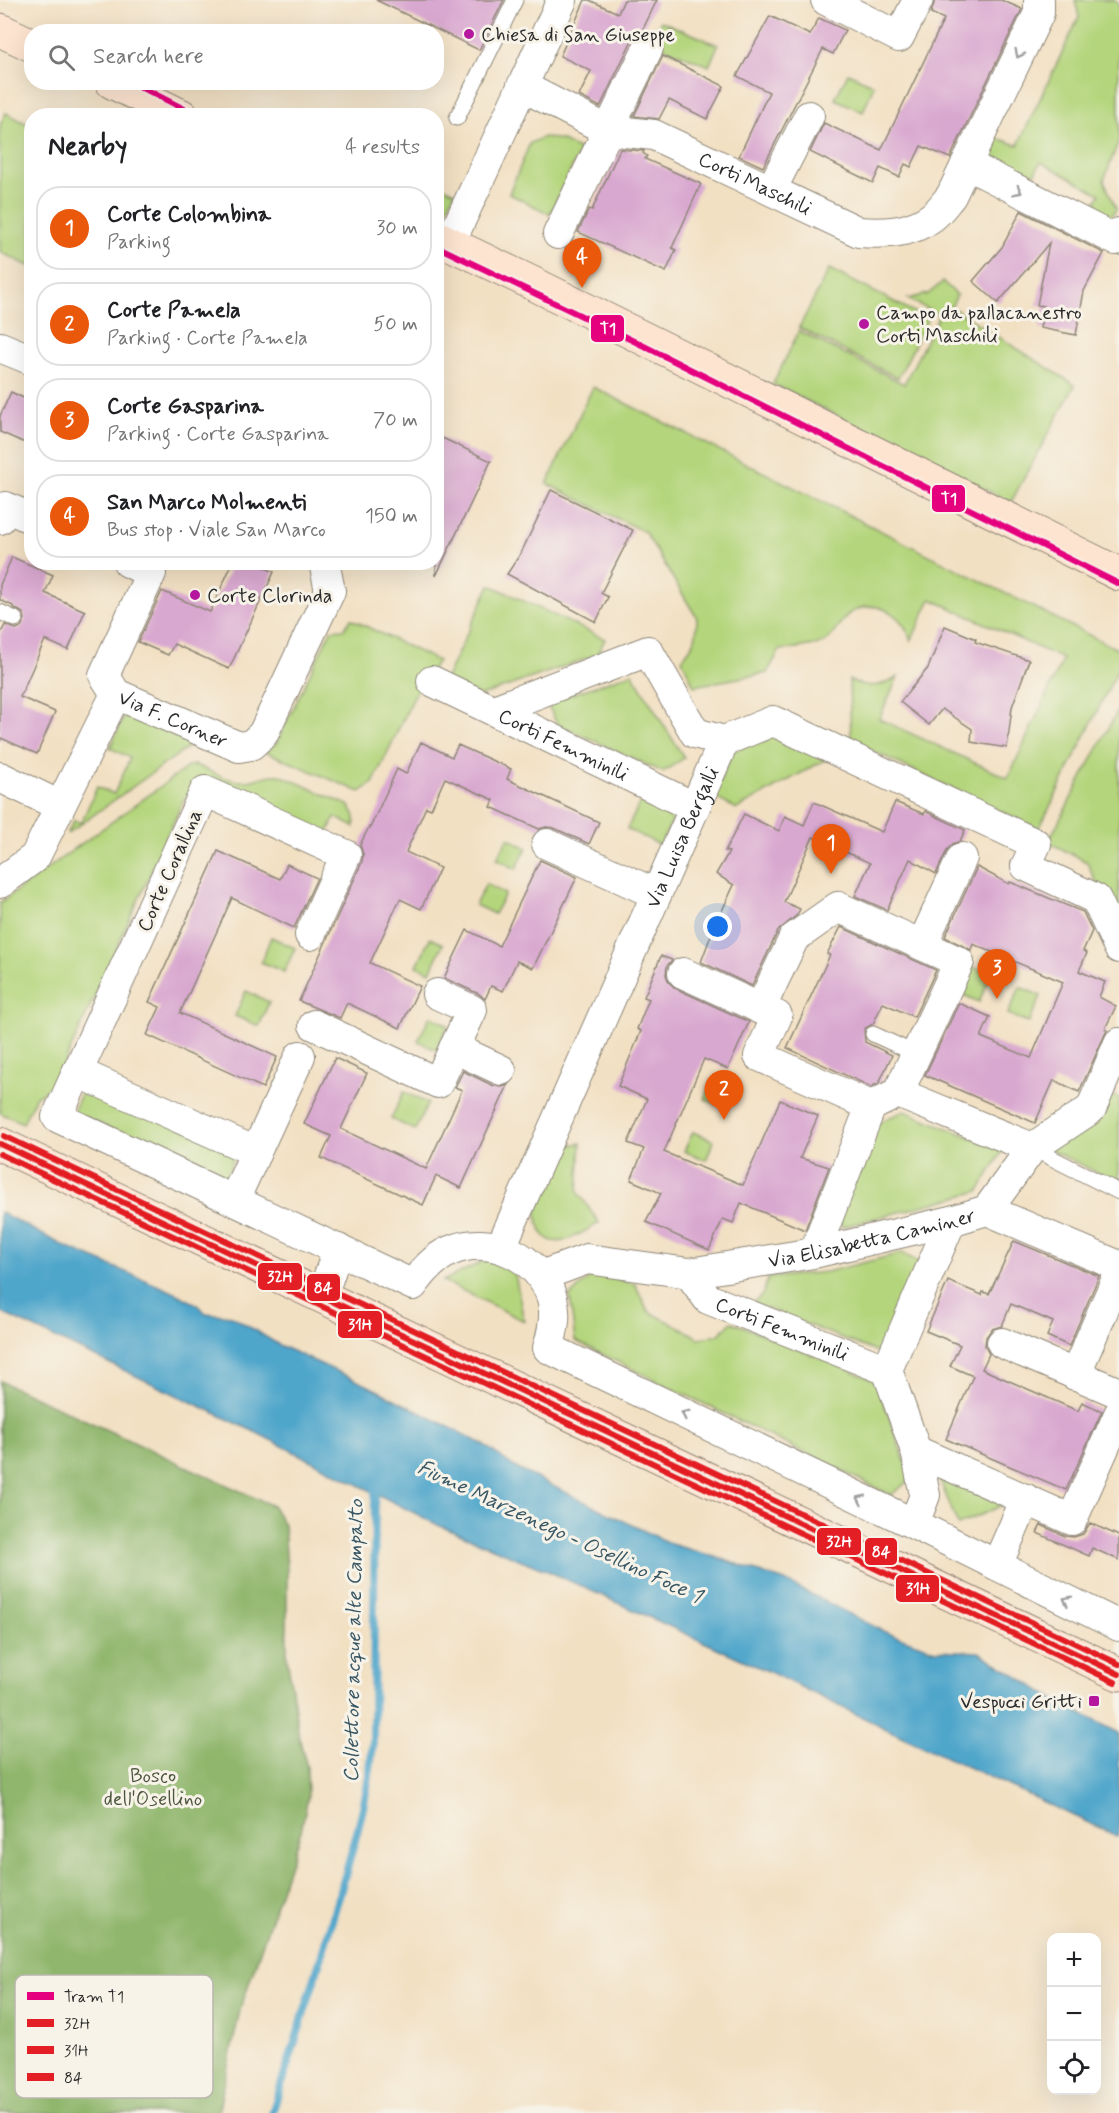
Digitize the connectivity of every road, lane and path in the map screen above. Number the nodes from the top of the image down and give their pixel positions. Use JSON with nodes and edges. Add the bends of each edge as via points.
{"nodes":[{"id":1,"x":515,"y":0,"type":"edge"},
{"id":2,"x":562,"y":0,"type":"edge"},
{"id":3,"x":918,"y":0,"type":"edge"},
{"id":4,"x":1039,"y":0,"type":"edge"},
{"id":5,"x":827,"y":1,"type":"edge"},
{"id":6,"x":0,"y":30,"type":"edge"},
{"id":7,"x":24,"y":41,"type":"edge"},
{"id":8,"x":648,"y":48,"type":"dead end"},
{"id":9,"x":522,"y":86,"type":"junction"},
{"id":10,"x":128,"y":90,"type":"edge"},
{"id":11,"x":166,"y":108,"type":"edge"},
{"id":12,"x":809,"y":116,"type":"dead end"},
{"id":13,"x":457,"y":118,"type":"dead end"},
{"id":14,"x":607,"y":130,"type":"junction"},
{"id":15,"x":966,"y":164,"type":"junction"},
{"id":16,"x":771,"y":190,"type":"junction"},
{"id":17,"x":1119,"y":233,"type":"edge"},
{"id":18,"x":558,"y":234,"type":"dead end"},
{"id":19,"x":444,"y":238,"type":"edge"},
{"id":20,"x":444,"y":240,"type":"edge"},
{"id":21,"x":0,"y":347,"type":"edge"},
{"id":22,"x":24,"y":357,"type":"edge"},
{"id":23,"x":24,"y":515,"type":"edge"},
{"id":24,"x":0,"y":519,"type":"edge"},
{"id":25,"x":144,"y":570,"type":"edge"},
{"id":26,"x":326,"y":570,"type":"edge"},
{"id":27,"x":1119,"y":574,"type":"edge"},
{"id":28,"x":0,"y":612,"type":"edge"},
{"id":29,"x":15,"y":619,"type":"dead end"},
{"id":30,"x":432,"y":681,"type":"dead end"},
{"id":31,"x":116,"y":694,"type":"junction"},
{"id":32,"x":494,"y":710,"type":"junction"},
{"id":33,"x":724,"y":741,"type":"junction"},
{"id":34,"x":0,"y":777,"type":"edge"},
{"id":35,"x":60,"y":806,"type":"junction"},
{"id":36,"x":694,"y":807,"type":"junction"},
{"id":37,"x":548,"y":844,"type":"dead end"},
{"id":38,"x":962,"y":858,"type":"dead end"},
{"id":39,"x":0,"y":883,"type":"edge"},
{"id":40,"x":656,"y":894,"type":"junction"},
{"id":41,"x":310,"y":935,"type":"dead end"},
{"id":42,"x":922,"y":945,"type":"junction"},
{"id":43,"x":1119,"y":948,"type":"edge"},
{"id":44,"x":683,"y":973,"type":"dead end"},
{"id":45,"x":437,"y":994,"type":"dead end"},
{"id":46,"x":769,"y":1012,"type":"junction"},
{"id":47,"x":314,"y":1025,"type":"dead end"},
{"id":48,"x":873,"y":1034,"type":"dead end"},
{"id":49,"x":1119,"y":1043,"type":"edge"},
{"id":50,"x":454,"y":1048,"type":"junction"},
{"id":51,"x":916,"y":1054,"type":"junction"},
{"id":52,"x":300,"y":1056,"type":"dead end"},
{"id":53,"x":501,"y":1070,"type":"dead end"},
{"id":54,"x":77,"y":1072,"type":"junction"},
{"id":55,"x":1111,"y":1083,"type":"edge"},
{"id":56,"x":898,"y":1093,"type":"junction"},
{"id":57,"x":871,"y":1106,"type":"junction"},
{"id":58,"x":0,"y":1144,"type":"edge"},
{"id":59,"x":1032,"y":1148,"type":"junction"},
{"id":60,"x":256,"y":1152,"type":"junction"},
{"id":61,"x":1119,"y":1192,"type":"edge"},
{"id":62,"x":234,"y":1200,"type":"junction"},
{"id":63,"x":987,"y":1210,"type":"junction"},
{"id":64,"x":951,"y":1221,"type":"junction"},
{"id":65,"x":501,"y":1247,"type":"junction"},
{"id":66,"x":338,"y":1250,"type":"junction"},
{"id":67,"x":814,"y":1253,"type":"junction"},
{"id":68,"x":1119,"y":1266,"type":"edge"},
{"id":69,"x":689,"y":1273,"type":"junction"},
{"id":70,"x":1119,"y":1274,"type":"edge"},
{"id":71,"x":541,"y":1276,"type":"junction"},
{"id":72,"x":322,"y":1296,"type":"junction"},
{"id":73,"x":1002,"y":1343,"type":"dead end"},
{"id":74,"x":887,"y":1370,"type":"junction"},
{"id":75,"x":1076,"y":1375,"type":"junction"},
{"id":76,"x":1119,"y":1393,"type":"edge"},
{"id":77,"x":1119,"y":1414,"type":"edge"},
{"id":78,"x":916,"y":1451,"type":"junction"},
{"id":79,"x":1026,"y":1499,"type":"junction"},
{"id":80,"x":914,"y":1524,"type":"junction"},
{"id":81,"x":998,"y":1565,"type":"junction"},
{"id":82,"x":1119,"y":1626,"type":"edge"},
{"id":83,"x":1119,"y":1674,"type":"edge"}],
"edges":[{"from":1,"to":13,"type":"lane"},
{"from":2,"to":9,"type":"street"},
{"from":3,"to":5,"type":"street","via":[[899,37]]},
{"from":4,"to":15,"type":"street","name":"Corti Maschili","one_way":true,"via":[[1039,13]]},
{"from":6,"to":7,"type":"main road"},
{"from":8,"to":14,"type":"street"},
{"from":9,"to":14,"type":"street","name":"Corti Maschili"},
{"from":9,"to":19,"type":"street"},
{"from":10,"to":11,"type":"main road"},
{"from":12,"to":16,"type":"street"},
{"from":14,"to":16,"type":"street","name":"Corti Maschili","via":[[654,135]]},
{"from":14,"to":18,"type":"street"},
{"from":15,"to":16,"type":"street","name":"Corti Maschili","via":[[951,196],[933,217],[912,228],[882,234],[859,232]]},
{"from":15,"to":17,"type":"street","one_way":true,"via":[[1116,240]]},
{"from":20,"to":27,"type":"main road"},
{"from":21,"to":22,"type":"street"},
{"from":23,"to":24,"type":"street","via":[[6,507]]},
{"from":25,"to":31,"type":"street","via":[[151,573],[104,675]]},
{"from":26,"to":31,"type":"street","name":"Via F. Corner","via":[[330,591],[263,734],[251,745],[239,747]]},
{"from":28,"to":29,"type":"lane"},
{"from":30,"to":32,"type":"street","name":"Corti Femminili"},
{"from":31,"to":35,"type":"street","name":"Via F. Corner"},
{"from":32,"to":33,"type":"street","via":[[648,651],[695,733]]},
{"from":32,"to":36,"type":"street","name":"Corti Femminili"},
{"from":33,"to":36,"type":"street","name":"Via Luisa Bergalli"},
{"from":33,"to":43,"type":"street","via":[[773,721],[1036,844],[1026,866],[1096,899]]},
{"from":34,"to":35,"type":"street"},
{"from":35,"to":39,"type":"street","name":"Via F. Corner","via":[[35,857]]},
{"from":36,"to":40,"type":"street","name":"Via Luisa Bergalli"},
{"from":37,"to":40,"type":"street"},
{"from":38,"to":42,"type":"street"},
{"from":40,"to":65,"type":"street","name":"Via Luisa Bergalli"},
{"from":41,"to":54,"type":"street","name":"Corte Corallina","via":[[346,855],[205,791]]},
{"from":42,"to":46,"type":"street","via":[[837,907],[794,938]]},
{"from":42,"to":51,"type":"street","via":[[959,962]]},
{"from":44,"to":46,"type":"street"},
{"from":45,"to":50,"type":"street","via":[[472,1010]]},
{"from":46,"to":57,"type":"street","via":[[759,1056]]},
{"from":47,"to":50,"type":"street","via":[[436,1088]]},
{"from":48,"to":51,"type":"lane"},
{"from":49,"to":55,"type":"street","name":"Via Elisabetta Caminer"},
{"from":50,"to":53,"type":"street"},
{"from":51,"to":56,"type":"street"},
{"from":52,"to":60,"type":"street"},
{"from":54,"to":60,"type":"street"},
{"from":54,"to":62,"type":"street","name":"Corte Corallina","via":[[57,1117]]},
{"from":55,"to":59,"type":"street","name":"Via Elisabetta Caminer","via":[[1091,1108]]},
{"from":56,"to":57,"type":"street"},
{"from":56,"to":59,"type":"street"},
{"from":57,"to":67,"type":"street"},
{"from":58,"to":72,"type":"main road"},
{"from":59,"to":61,"type":"lane"},
{"from":59,"to":63,"type":"street","name":"Via Elisabetta Caminer"},
{"from":60,"to":62,"type":"street"},
{"from":62,"to":66,"type":"street"},
{"from":63,"to":64,"type":"street","name":"Via Elisabetta Caminer"},
{"from":63,"to":68,"type":"street"},
{"from":64,"to":67,"type":"street","name":"Via Elisabetta Caminer"},
{"from":64,"to":74,"type":"street"},
{"from":65,"to":66,"type":"street","via":[[475,1244],[450,1251],[429,1264],[413,1285]]},
{"from":65,"to":71,"type":"street","via":[[523,1258]]},
{"from":66,"to":72,"type":"street"},
{"from":67,"to":69,"type":"street","name":"Via Elisabetta Caminer"},
{"from":69,"to":71,"type":"street","name":"Via Elisabetta Caminer","via":[[587,1258]]},
{"from":69,"to":74,"type":"street","name":"Corti Femminili","via":[[708,1299]]},
{"from":70,"to":75,"type":"street"},
{"from":80,"to":71,"type":"street","one_way":true,"via":[[548,1348],[555,1324],[552,1299]]},
{"from":72,"to":83,"type":"main road"},
{"from":73,"to":75,"type":"street"},
{"from":74,"to":78,"type":"street"},
{"from":75,"to":76,"type":"street"},
{"from":77,"to":79,"type":"street","via":[[1072,1520]]},
{"from":78,"to":79,"type":"street"},
{"from":78,"to":80,"type":"street","via":[[925,1495]]},
{"from":79,"to":81,"type":"street"},
{"from":80,"to":81,"type":"street"},
{"from":82,"to":81,"type":"street","one_way":true}]}
